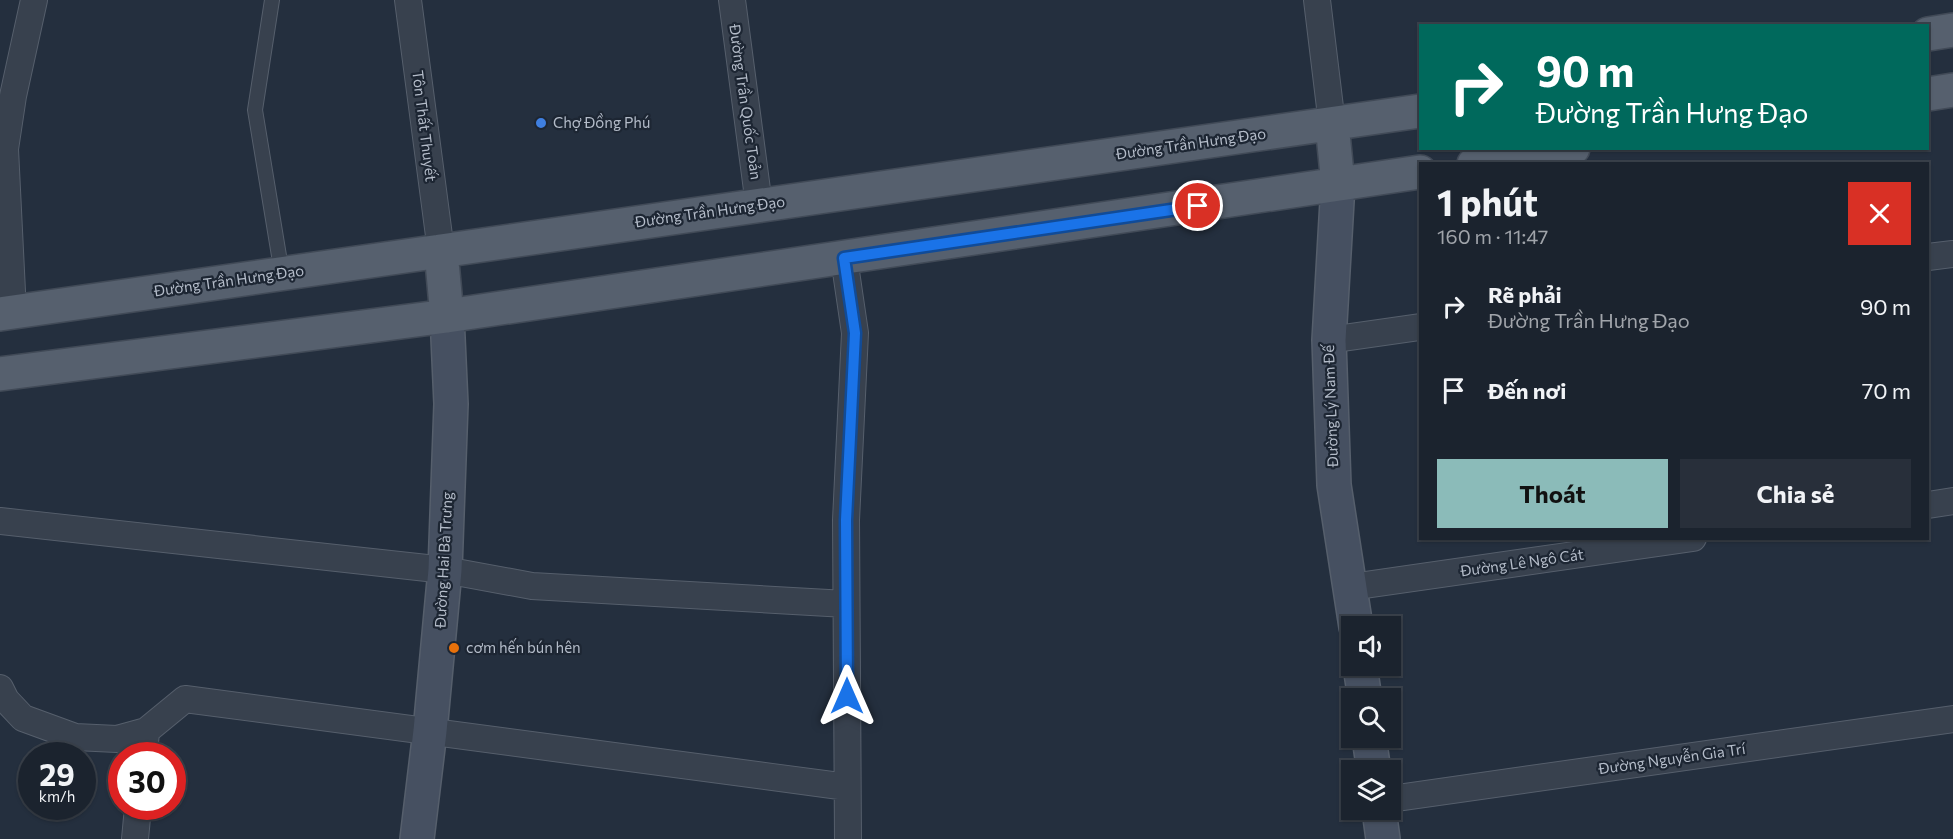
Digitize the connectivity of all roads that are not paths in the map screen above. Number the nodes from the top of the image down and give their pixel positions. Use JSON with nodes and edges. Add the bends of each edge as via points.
{"nodes":[{"id":1,"x":34,"y":0,"type":"edge"},
{"id":2,"x":272,"y":0,"type":"edge"},
{"id":3,"x":408,"y":0,"type":"edge"},
{"id":4,"x":732,"y":0,"type":"edge"},
{"id":5,"x":1317,"y":0,"type":"edge"},
{"id":6,"x":1953,"y":30,"type":"edge"},
{"id":7,"x":1929,"y":34,"type":"edge"},
{"id":8,"x":1953,"y":90,"type":"edge"},
{"id":9,"x":1929,"y":94,"type":"edge"},
{"id":10,"x":1419,"y":111,"type":"edge"},
{"id":11,"x":1332,"y":124,"type":"junction"},
{"id":12,"x":1561,"y":150,"type":"edge"},
{"id":13,"x":1486,"y":162,"type":"edge"},
{"id":14,"x":1419,"y":172,"type":"edge"},
{"id":15,"x":1338,"y":184,"type":"junction"},
{"id":16,"x":759,"y":205,"type":"junction"},
{"id":17,"x":441,"y":251,"type":"junction"},
{"id":18,"x":1953,"y":254,"type":"edge"},
{"id":19,"x":1929,"y":257,"type":"edge"},
{"id":20,"x":844,"y":258,"type":"junction"},
{"id":21,"x":282,"y":274,"type":"junction"},
{"id":22,"x":6,"y":313,"type":"edge"},
{"id":23,"x":447,"y":316,"type":"junction"},
{"id":24,"x":1419,"y":327,"type":"edge"},
{"id":25,"x":1329,"y":340,"type":"junction"},
{"id":26,"x":0,"y":374,"type":"edge"},
{"id":27,"x":1953,"y":501,"type":"edge"},
{"id":28,"x":1929,"y":505,"type":"edge"},
{"id":29,"x":0,"y":520,"type":"edge"},
{"id":30,"x":1679,"y":540,"type":"edge"},
{"id":31,"x":445,"y":570,"type":"junction"},
{"id":32,"x":1351,"y":587,"type":"junction"},
{"id":33,"x":846,"y":604,"type":"junction"},
{"id":34,"x":1355,"y":616,"type":"edge"},
{"id":35,"x":0,"y":688,"type":"edge"},
{"id":36,"x":1953,"y":719,"type":"edge"},
{"id":37,"x":146,"y":731,"type":"junction"},
{"id":38,"x":430,"y":731,"type":"junction"},
{"id":39,"x":145,"y":742,"type":"edge"},
{"id":40,"x":847,"y":787,"type":"junction"},
{"id":41,"x":1401,"y":797,"type":"edge"},
{"id":42,"x":137,"y":820,"type":"edge"},
{"id":43,"x":1380,"y":820,"type":"edge"},
{"id":44,"x":135,"y":839,"type":"edge"},
{"id":45,"x":417,"y":839,"type":"edge"},
{"id":46,"x":848,"y":839,"type":"edge"},
{"id":47,"x":1383,"y":839,"type":"edge"}],
"edges":[{"from":1,"to":22,"type":"street","via":[[5,149]]},
{"from":2,"to":21,"type":"lane","via":[[255,110]]},
{"from":3,"to":17,"type":"street","name":"Tôn Thất Thuyết"},
{"from":4,"to":16,"type":"street","name":"Đường Trần Quốc Toản"},
{"from":5,"to":11,"type":"street"},
{"from":6,"to":7,"type":"main road"},
{"from":8,"to":9,"type":"main road"},
{"from":10,"to":11,"type":"main road","name":"Đường Trần Hưng Đạo"},
{"from":11,"to":15,"type":"main road"},
{"from":11,"to":16,"type":"main road","name":"Đường Trần Hưng Đạo"},
{"from":12,"to":13,"type":"main road"},
{"from":14,"to":15,"type":"main road"},
{"from":15,"to":20,"type":"main road"},
{"from":15,"to":25,"type":"street","name":"Đường Lý Nam Đế"},
{"from":16,"to":17,"type":"main road","name":"Đường Trần Hưng Đạo"},
{"from":17,"to":21,"type":"main road","name":"Đường Trần Hưng Đạo"},
{"from":17,"to":23,"type":"main road"},
{"from":18,"to":19,"type":"street"},
{"from":20,"to":23,"type":"main road"},
{"from":20,"to":33,"type":"street","via":[[855,333]]},
{"from":21,"to":22,"type":"main road","name":"Đường Trần Hưng Đạo"},
{"from":23,"to":26,"type":"main road"},
{"from":23,"to":31,"type":"street","name":"Đường Hai Bà Trưng","via":[[451,404]]},
{"from":24,"to":25,"type":"street"},
{"from":25,"to":32,"type":"street","name":"Đường Lý Nam Đế","via":[[1334,485]]},
{"from":27,"to":28,"type":"street"},
{"from":29,"to":31,"type":"street"},
{"from":30,"to":32,"type":"street","name":"Đường Lê Ngô Cát"},
{"from":31,"to":33,"type":"street","via":[[532,586]]},
{"from":31,"to":38,"type":"street","name":"Đường Hai Bà Trưng"},
{"from":32,"to":34,"type":"street","name":"Đường Lý Nam Đế"},
{"from":33,"to":40,"type":"street"},
{"from":35,"to":37,"type":"street","via":[[23,718],[75,737],[117,739]]},
{"from":36,"to":41,"type":"street","name":"Đường Nguyễn Gia Trí"},
{"from":37,"to":38,"type":"street","via":[[184,699]]},
{"from":37,"to":39,"type":"street"},
{"from":38,"to":40,"type":"street"},
{"from":38,"to":45,"type":"street","name":"Đường Hai Bà Trưng"},
{"from":40,"to":46,"type":"street"},
{"from":42,"to":44,"type":"street"},
{"from":43,"to":47,"type":"street"}]}
